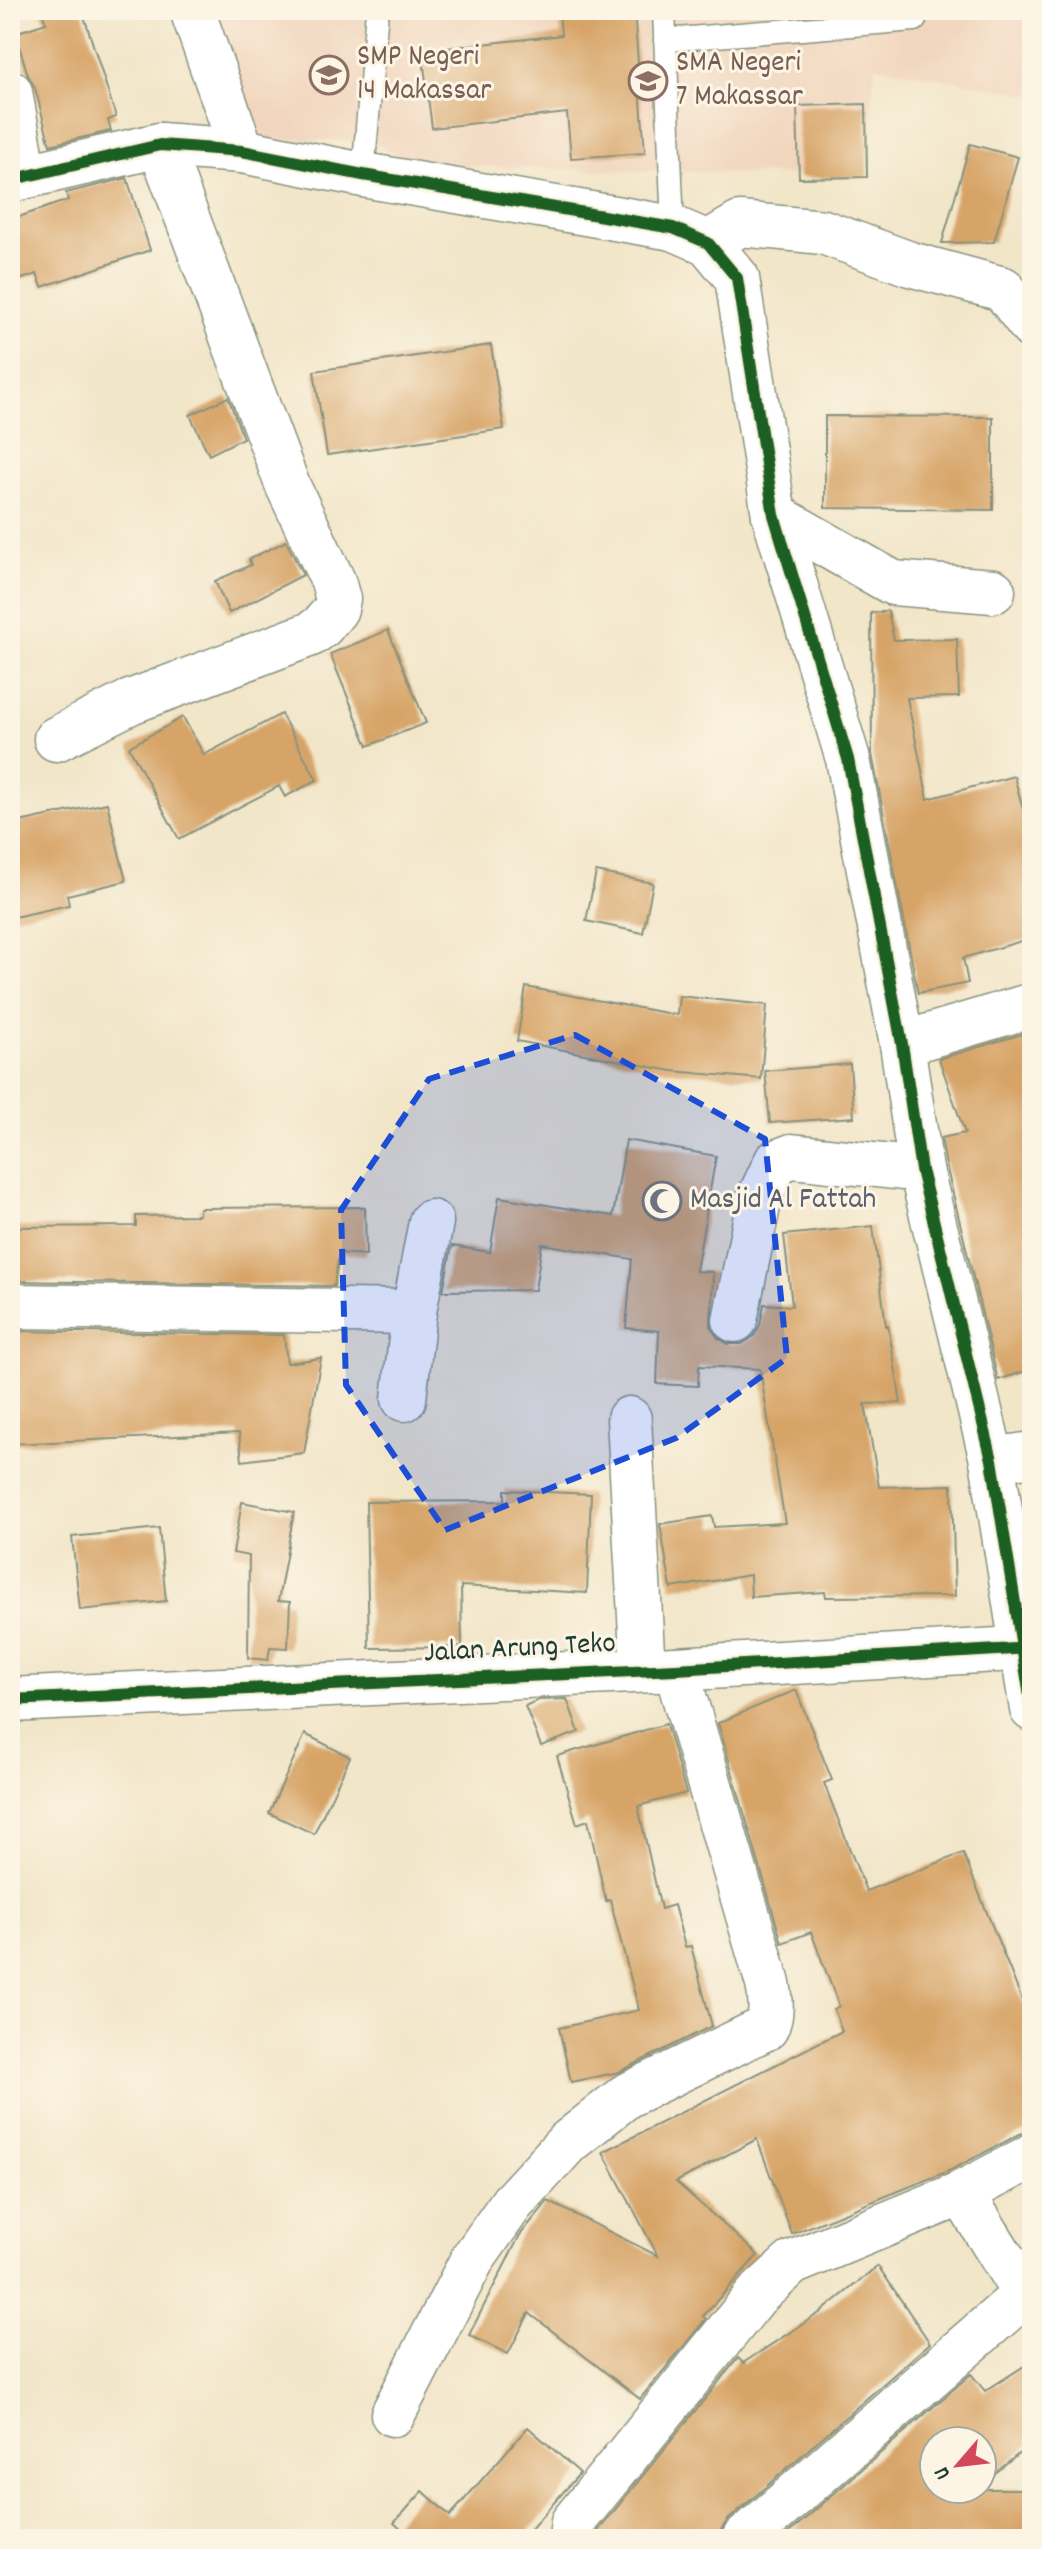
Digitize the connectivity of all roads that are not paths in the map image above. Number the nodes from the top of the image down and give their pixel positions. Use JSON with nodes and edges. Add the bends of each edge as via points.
{"nodes":[{"id":1,"x":192,"y":10,"type":"edge"},
{"id":2,"x":377,"y":10,"type":"edge"},
{"id":3,"x":664,"y":10,"type":"edge"},
{"id":4,"x":915,"y":10,"type":"edge"},
{"id":5,"x":665,"y":40,"type":"junction"},
{"id":6,"x":10,"y":92,"type":"edge"},
{"id":7,"x":160,"y":145,"type":"junction"},
{"id":8,"x":242,"y":151,"type":"junction"},
{"id":9,"x":363,"y":175,"type":"junction"},
{"id":10,"x":17,"y":178,"type":"edge"},
{"id":11,"x":691,"y":236,"type":"junction"},
{"id":12,"x":1032,"y":327,"type":"edge"},
{"id":13,"x":774,"y":515,"type":"junction"},
{"id":14,"x":993,"y":591,"type":"dead end"},
{"id":15,"x":56,"y":739,"type":"dead end"},
{"id":16,"x":1032,"y":1005,"type":"edge"},
{"id":17,"x":902,"y":1044,"type":"junction"},
{"id":18,"x":921,"y":1170,"type":"junction"},
{"id":19,"x":431,"y":1222,"type":"dead end"},
{"id":20,"x":10,"y":1306,"type":"edge"},
{"id":21,"x":414,"y":1312,"type":"junction"},
{"id":22,"x":735,"y":1320,"type":"dead end"},
{"id":23,"x":404,"y":1399,"type":"dead end"},
{"id":24,"x":629,"y":1419,"type":"dead end"},
{"id":25,"x":1012,"y":1457,"type":"edge"},
{"id":26,"x":1028,"y":1648,"type":"edge"},
{"id":27,"x":660,"y":1670,"type":"junction"},
{"id":28,"x":10,"y":1700,"type":"edge"},
{"id":29,"x":1032,"y":1709,"type":"edge"},
{"id":30,"x":1032,"y":2156,"type":"edge"},
{"id":31,"x":962,"y":2193,"type":"junction"},
{"id":32,"x":1028,"y":2300,"type":"edge"},
{"id":33,"x":393,"y":2414,"type":"dead end"},
{"id":34,"x":571,"y":2539,"type":"edge"},
{"id":35,"x":744,"y":2539,"type":"edge"}],
"edges":[{"from":1,"to":8,"type":"street"},
{"from":2,"to":9,"type":"lane"},
{"from":3,"to":5,"type":"lane"},
{"from":4,"to":5,"type":"lane","via":[[915,20]]},
{"from":5,"to":11,"type":"lane"},
{"from":6,"to":10,"type":"street"},
{"from":7,"to":8,"type":"street"},
{"from":7,"to":10,"type":"street"},
{"from":7,"to":15,"type":"street","via":[[287,484],[338,599],[336,609],[311,634],[130,702]]},
{"from":8,"to":9,"type":"street"},
{"from":9,"to":11,"type":"street"},
{"from":11,"to":12,"type":"street","via":[[740,224],[823,232],[910,264],[1003,289]]},
{"from":11,"to":13,"type":"street","via":[[737,278]]},
{"from":13,"to":14,"type":"street","via":[[893,583]]},
{"from":13,"to":17,"type":"street","via":[[848,759]]},
{"from":16,"to":17,"type":"street"},
{"from":17,"to":18,"type":"street"},
{"from":18,"to":22,"type":"street","via":[[792,1156],[776,1162],[760,1196]]},
{"from":18,"to":25,"type":"street"},
{"from":19,"to":21,"type":"street"},
{"from":20,"to":21,"type":"street"},
{"from":21,"to":23,"type":"street"},
{"from":24,"to":27,"type":"street"},
{"from":25,"to":26,"type":"street"},
{"from":26,"to":27,"type":"street","name":"Jalan Arung Teko"},
{"from":26,"to":29,"type":"street"},
{"from":27,"to":28,"type":"street","name":"Jalan Arung Teko"},
{"from":27,"to":33,"type":"street","via":[[768,1984],[768,2024],[626,2096],[568,2142],[512,2203],[472,2260]]},
{"from":30,"to":31,"type":"street"},
{"from":31,"to":32,"type":"street"},
{"from":31,"to":34,"type":"street","via":[[792,2263],[756,2296],[573,2522]]},
{"from":32,"to":35,"type":"street"}]}
